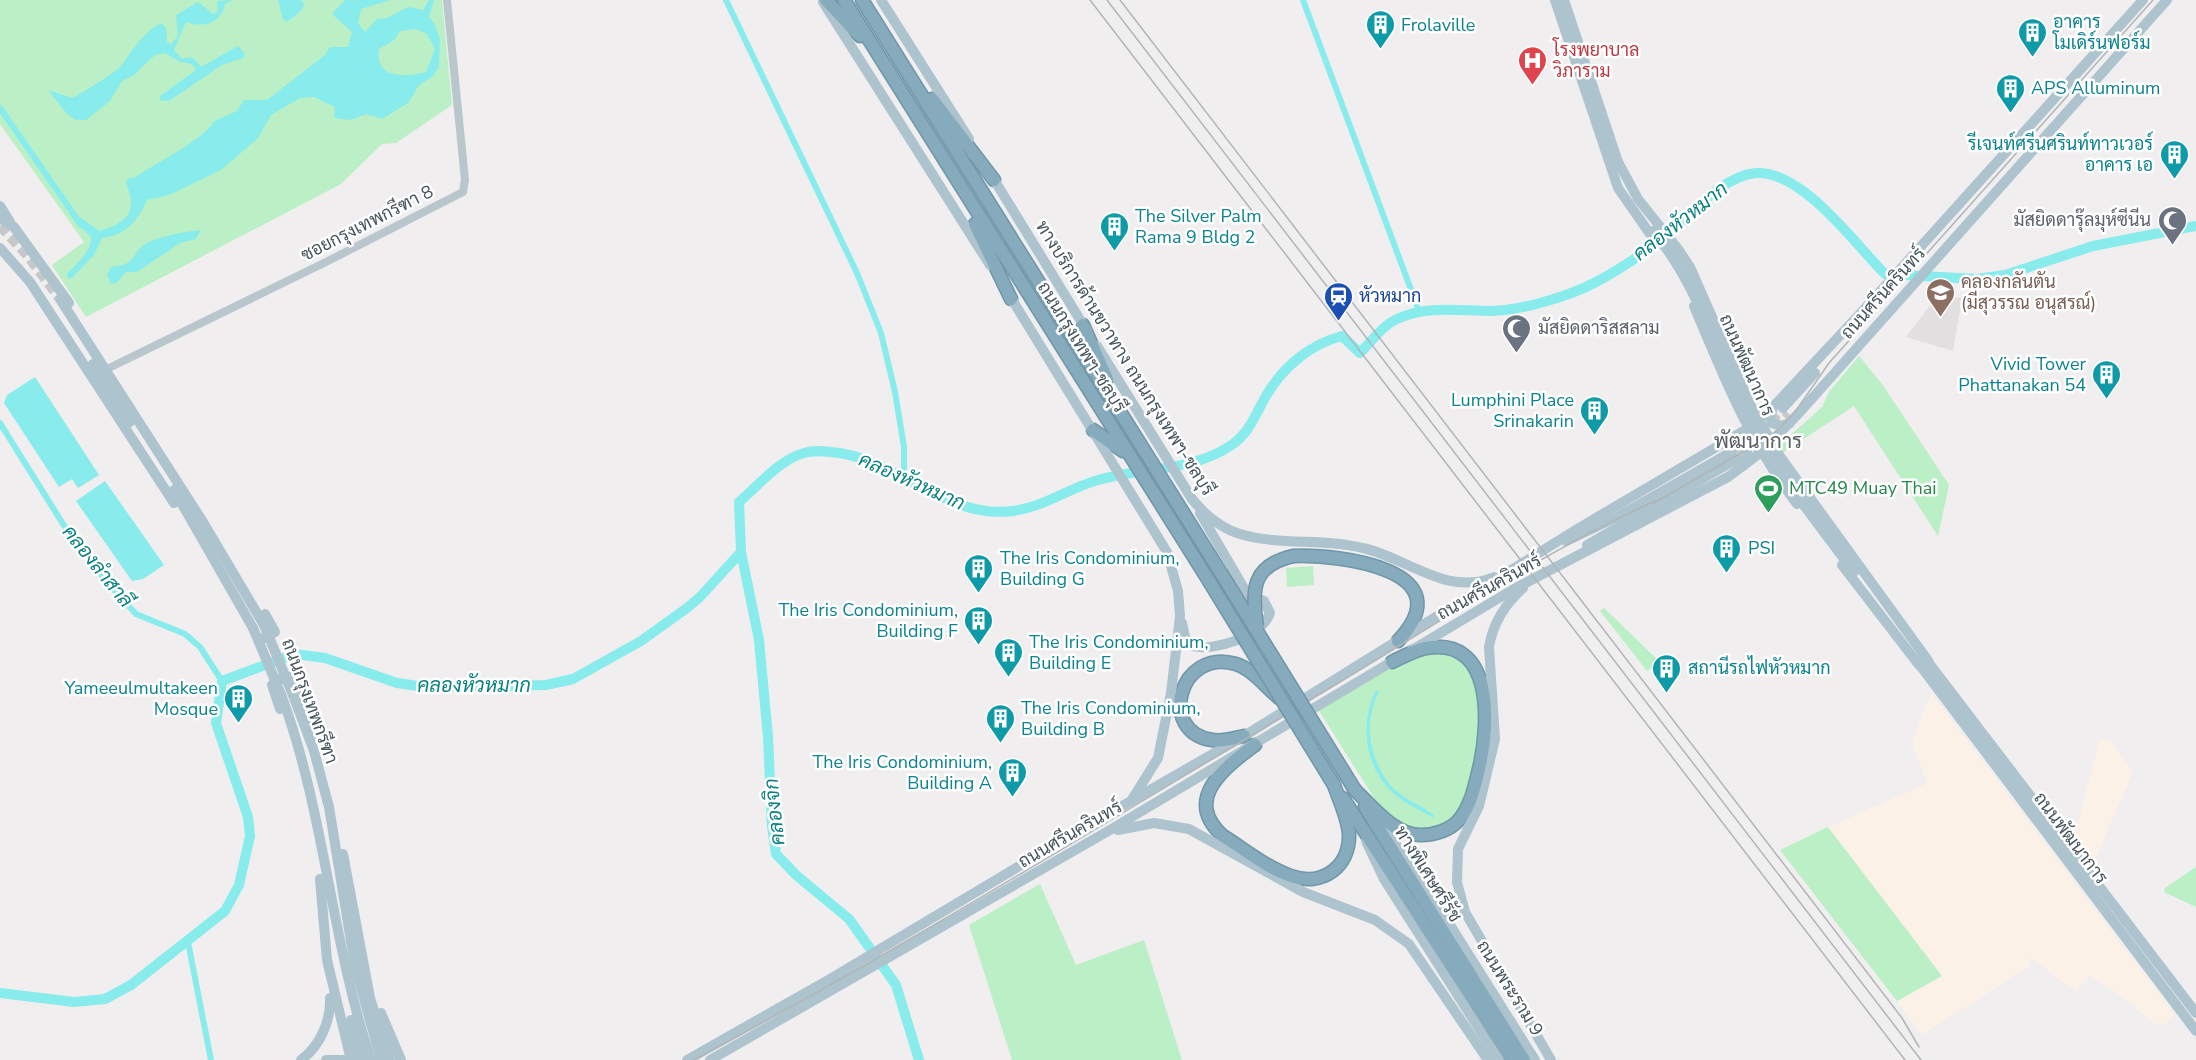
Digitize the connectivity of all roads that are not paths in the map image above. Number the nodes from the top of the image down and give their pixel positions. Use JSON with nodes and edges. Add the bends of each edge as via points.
{"nodes":[{"id":1,"x":447,"y":0,"type":"edge"},
{"id":2,"x":824,"y":0,"type":"edge"},
{"id":3,"x":844,"y":0,"type":"edge"},
{"id":4,"x":862,"y":0,"type":"edge"},
{"id":5,"x":881,"y":0,"type":"edge"},
{"id":6,"x":1555,"y":0,"type":"edge"},
{"id":7,"x":1564,"y":0,"type":"edge"},
{"id":8,"x":2143,"y":0,"type":"edge"},
{"id":9,"x":2167,"y":0,"type":"edge"},
{"id":10,"x":892,"y":49,"type":"junction"},
{"id":11,"x":879,"y":56,"type":"junction"},
{"id":12,"x":1613,"y":163,"type":"junction"},
{"id":13,"x":951,"y":174,"type":"junction"},
{"id":14,"x":994,"y":180,"type":"junction"},
{"id":15,"x":0,"y":206,"type":"edge"},
{"id":16,"x":0,"y":218,"type":"edge"},
{"id":17,"x":14,"y":227,"type":"junction"},
{"id":18,"x":1656,"y":231,"type":"junction"},
{"id":19,"x":0,"y":242,"type":"edge"},
{"id":20,"x":3,"y":251,"type":"edge"},
{"id":21,"x":1011,"y":298,"type":"junction"},
{"id":22,"x":56,"y":301,"type":"junction"},
{"id":23,"x":1083,"y":325,"type":"junction"},
{"id":24,"x":111,"y":367,"type":"junction"},
{"id":25,"x":1738,"y":376,"type":"junction"},
{"id":26,"x":1726,"y":383,"type":"junction"},
{"id":27,"x":1751,"y":406,"type":"junction"},
{"id":28,"x":1782,"y":415,"type":"junction"},
{"id":29,"x":1758,"y":420,"type":"junction"},
{"id":30,"x":1127,"y":422,"type":"junction"},
{"id":31,"x":1747,"y":429,"type":"junction"},
{"id":32,"x":1093,"y":430,"type":"junction"},
{"id":33,"x":1771,"y":442,"type":"junction"},
{"id":34,"x":1760,"y":453,"type":"junction"},
{"id":35,"x":1129,"y":455,"type":"junction"},
{"id":36,"x":1779,"y":455,"type":"junction"},
{"id":37,"x":1735,"y":459,"type":"junction"},
{"id":38,"x":1778,"y":478,"type":"junction"},
{"id":39,"x":1808,"y":497,"type":"junction"},
{"id":40,"x":1192,"y":499,"type":"junction"},
{"id":41,"x":1799,"y":507,"type":"junction"},
{"id":42,"x":199,"y":525,"type":"junction"},
{"id":43,"x":218,"y":555,"type":"junction"},
{"id":44,"x":1519,"y":566,"type":"junction"},
{"id":45,"x":1530,"y":582,"type":"junction"},
{"id":46,"x":1514,"y":589,"type":"junction"},
{"id":47,"x":1180,"y":616,"type":"junction"},
{"id":48,"x":1258,"y":631,"type":"junction"},
{"id":49,"x":1398,"y":641,"type":"junction"},
{"id":50,"x":1392,"y":662,"type":"junction"},
{"id":51,"x":1924,"y":663,"type":"junction"},
{"id":52,"x":288,"y":696,"type":"junction"},
{"id":53,"x":1280,"y":699,"type":"junction"},
{"id":54,"x":1303,"y":706,"type":"joint"},
{"id":55,"x":1290,"y":714,"type":"joint"},
{"id":56,"x":1244,"y":736,"type":"junction"},
{"id":57,"x":1255,"y":745,"type":"junction"},
{"id":58,"x":314,"y":751,"type":"junction"},
{"id":59,"x":303,"y":757,"type":"junction"},
{"id":60,"x":1335,"y":785,"type":"junction"},
{"id":61,"x":1355,"y":790,"type":"junction"},
{"id":62,"x":1131,"y":801,"type":"junction"},
{"id":63,"x":329,"y":807,"type":"junction"},
{"id":64,"x":1351,"y":811,"type":"junction"},
{"id":65,"x":1372,"y":817,"type":"junction"},
{"id":66,"x":319,"y":843,"type":"junction"},
{"id":67,"x":1086,"y":844,"type":"junction"},
{"id":68,"x":336,"y":931,"type":"junction"},
{"id":69,"x":327,"y":960,"type":"junction"},
{"id":70,"x":364,"y":962,"type":"junction"},
{"id":71,"x":867,"y":965,"type":"junction"},
{"id":72,"x":361,"y":1013,"type":"junction"},
{"id":73,"x":2196,"y":1013,"type":"edge"},
{"id":74,"x":2196,"y":1031,"type":"edge"},
{"id":75,"x":349,"y":1054,"type":"edge"},
{"id":76,"x":301,"y":1060,"type":"edge"},
{"id":77,"x":326,"y":1060,"type":"edge"},
{"id":78,"x":359,"y":1060,"type":"edge"},
{"id":79,"x":371,"y":1060,"type":"edge"},
{"id":80,"x":381,"y":1060,"type":"edge"},
{"id":81,"x":390,"y":1060,"type":"edge"},
{"id":82,"x":401,"y":1060,"type":"edge"},
{"id":83,"x":687,"y":1060,"type":"edge"},
{"id":84,"x":710,"y":1060,"type":"edge"},
{"id":85,"x":1488,"y":1060,"type":"edge"},
{"id":86,"x":1499,"y":1060,"type":"edge"},
{"id":87,"x":1512,"y":1060,"type":"edge"},
{"id":88,"x":1524,"y":1060,"type":"edge"},
{"id":89,"x":1535,"y":1060,"type":"edge"},
{"id":90,"x":1551,"y":1060,"type":"edge"}],
"edges":[{"from":1,"to":24,"type":"street","name":"ซอยกรุงเทพกรีฑา 8","via":[[463,192]]},
{"from":2,"to":11,"type":"highway"},
{"from":2,"to":21,"type":"main road"},
{"from":3,"to":11,"type":"highway","name":"ถนนกรุงเทพฯ-ชลบุรี"},
{"from":4,"to":10,"type":"highway","name":"ถนนกรุงเทพฯ-ชลบุรี"},
{"from":5,"to":14,"type":"main road","name":"ทางบริการด้านขวาทาง ถนนกรุงเทพฯ-ชลบุรี"},
{"from":6,"to":12,"type":"main road","name":"ถนนพัฒนาการ"},
{"from":7,"to":12,"type":"main road","name":"ถนนพัฒนาการ"},
{"from":8,"to":28,"type":"main road","name":"ถนนศรีนครินทร์","via":[[1941,225]]},
{"from":9,"to":28,"type":"main road","name":"ถนนศรีนครินทร์","via":[[1955,237]]},
{"from":10,"to":14,"type":"highway"},
{"from":10,"to":30,"type":"highway","name":"ถนนกรุงเทพฯ-ชลบุรี"},
{"from":11,"to":13,"type":"highway","name":"ถนนกรุงเทพฯ-ชลบุรี"},
{"from":12,"to":18,"type":"main road","name":"ถนนพัฒนาการ"},
{"from":13,"to":21,"type":"highway"},
{"from":13,"to":35,"type":"highway","name":"ถนนกรุงเทพฯ-ชลบุรี"},
{"from":14,"to":23,"type":"main road","name":"ทางบริการด้านขวาทาง ถนนกรุงเทพฯ-ชลบุรี"},
{"from":15,"to":17,"type":"main road"},
{"from":16,"to":17,"type":"main road","name":"ถนนกรุงเทพกรีฑา"},
{"from":17,"to":22,"type":"main road","name":"ถนนกรุงเทพกรีฑา"},
{"from":18,"to":25,"type":"main road","name":"ถนนพัฒนาการ","via":[[1672,241],[1696,278]]},
{"from":18,"to":26,"type":"main road","name":"ถนนพัฒนาการ","bridge":true},
{"from":18,"to":51,"type":"main road","name":"ถนนพัฒนาการ","bridge":true,"via":[[1686,269],[1762,437]]},
{"from":19,"to":20,"type":"main road","name":"ถนนกรุงเทพกรีฑา"},
{"from":20,"to":22,"type":"main road","name":"ถนนกรุงเทพกรีฑา","via":[[30,282]]},
{"from":21,"to":32,"type":"main road"},
{"from":22,"to":24,"type":"main road","name":"ถนนกรุงเทพกรีฑา"},
{"from":22,"to":42,"type":"main road","name":"ถนนกรุงเทพกรีฑา","via":[[187,524]]},
{"from":23,"to":30,"type":"highway"},
{"from":23,"to":40,"type":"main road","name":"ทางบริการด้านขวาทาง ถนนกรุงเทพฯ-ชลบุรี"},
{"from":24,"to":42,"type":"main road","name":"ถนนกรุงเทพกรีฑา","via":[[202,512]]},
{"from":25,"to":26,"type":"main road","via":[[1734,385]]},
{"from":25,"to":27,"type":"main road","name":"ถนนพัฒนาการ"},
{"from":26,"to":31,"type":"main road","name":"ถนนพัฒนาการ"},
{"from":27,"to":28,"type":"main road"},
{"from":27,"to":29,"type":"main road","name":"ถนนพัฒนาการ"},
{"from":28,"to":29,"type":"main road","name":"ถนนศรีนครินทร์"},
{"from":28,"to":33,"type":"main road","name":"ถนนศรีนครินทร์"},
{"from":28,"to":36,"type":"main road"},
{"from":29,"to":31,"type":"main road","name":"ถนนศรีนครินทร์"},
{"from":29,"to":33,"type":"main road","name":"ถนนพัฒนาการ"},
{"from":30,"to":48,"type":"highway","name":"ถนนกรุงเทพฯ-ชลบุรี","bridge":true},
{"from":31,"to":34,"type":"main road","name":"ถนนพัฒนาการ"},
{"from":31,"to":37,"type":"main road","name":"ถนนศรีนครินทร์"},
{"from":32,"to":35,"type":"highway"},
{"from":32,"to":47,"type":"main road","via":[[1167,552],[1178,591]]},
{"from":33,"to":34,"type":"main road","name":"ถนนศรีนครินทร์"},
{"from":33,"to":36,"type":"main road","name":"ถนนพัฒนาการ"},
{"from":34,"to":37,"type":"main road","name":"ถนนศรีนครินทร์"},
{"from":34,"to":38,"type":"main road","name":"ถนนพัฒนาการ"},
{"from":35,"to":53,"type":"highway","name":"ถนนกรุงเทพฯ-ชลบุรี","bridge":true},
{"from":36,"to":39,"type":"main road","name":"ถนนพัฒนาการ"},
{"from":37,"to":38,"type":"main road","via":[[1766,469]]},
{"from":37,"to":44,"type":"main road","name":"ถนนศรีนครินทร์","via":[[1549,547]]},
{"from":37,"to":45,"type":"main road","name":"ถนนศรีนครินทร์"},
{"from":37,"to":46,"type":"main road"},
{"from":38,"to":41,"type":"main road","name":"ถนนพัฒนาการ"},
{"from":39,"to":41,"type":"main road","via":[[1800,501]]},
{"from":39,"to":51,"type":"main road","name":"ถนนพัฒนาการ"},
{"from":40,"to":44,"type":"main road","name":"ทางบริการด้านขวาทาง ถนนกรุงเทพฯ-ชลบุรี","via":[[1212,519],[1240,534],[1366,548],[1452,583],[1488,579]]},
{"from":40,"to":47,"type":"main road","via":[[1249,596],[1264,601],[1270,613],[1263,624],[1215,648],[1192,646],[1185,637]]},
{"from":41,"to":51,"type":"main road","name":"ถนนพัฒนาการ"},
{"from":42,"to":43,"type":"main road","name":"ถนนกรุงเทพกรีฑา"},
{"from":43,"to":43,"type":"main road","via":[[229,555],[275,632],[273,635],[254,640],[213,568]]},
{"from":43,"to":52,"type":"main road","name":"ถนนกรุงเทพกรีฑา","bridge":true,"via":[[258,627]]},
{"from":44,"to":49,"type":"main road","name":"ถนนศรีนครินทร์"},
{"from":45,"to":46,"type":"main road","name":"ถนนศรีนครินทร์"},
{"from":45,"to":90,"type":"main road","via":[[1508,603],[1492,633],[1489,647],[1494,739],[1479,806],[1458,849],[1457,882],[1465,912]]},
{"from":46,"to":50,"type":"main road","name":"ถนนศรีนครินทร์"},
{"from":47,"to":62,"type":"main road","via":[[1163,741],[1148,778]]},
{"from":48,"to":49,"type":"highway","bridge":true,"via":[[1254,601],[1258,578],[1276,560],[1293,556],[1341,557],[1374,565],[1401,577],[1412,587],[1418,598],[1417,614]]},
{"from":48,"to":54,"type":"highway","name":"ถนนกรุงเทพฯ-ชลบุรี","bridge":true},
{"from":49,"to":56,"type":"main road","name":"ถนนศรีนครินทร์"},
{"from":50,"to":57,"type":"main road","name":"ถนนศรีนครินทร์"},
{"from":50,"to":61,"type":"highway","via":[[1425,648],[1453,650],[1477,670],[1483,683],[1485,742],[1473,791],[1458,820],[1448,829],[1419,835],[1389,822]]},
{"from":51,"to":73,"type":"main road","name":"ถนนพัฒนาการ"},
{"from":51,"to":74,"type":"main road","name":"ถนนพัฒนาการ"},
{"from":52,"to":58,"type":"main road","name":"ถนนกรุงเทพกรีฑา"},
{"from":52,"to":59,"type":"main road","name":"ถนนกรุงเทพกรีฑา"},
{"from":53,"to":55,"type":"highway","name":"ถนนกรุงเทพฯ-ชลบุรี","bridge":true},
{"from":53,"to":56,"type":"highway","via":[[1247,670],[1227,662],[1207,664],[1189,677],[1180,699],[1181,711],[1193,732],[1212,740]]},
{"from":54,"to":61,"type":"highway","name":"ทางพิเศษศรีรัช","bridge":true},
{"from":55,"to":60,"type":"highway","name":"ทางพิเศษศรีรัช","bridge":true},
{"from":56,"to":62,"type":"main road","name":"ถนนศรีนครินทร์"},
{"from":57,"to":60,"type":"highway","via":[[1224,768],[1210,787],[1206,802],[1210,819],[1223,836],[1289,876],[1320,879],[1332,873],[1348,850],[1349,831]]},
{"from":57,"to":67,"type":"main road","name":"ถนนศรีนครินทร์"},
{"from":58,"to":59,"type":"main road","via":[[315,732],[297,678],[291,675],[274,682],[292,744]]},
{"from":58,"to":63,"type":"main road","name":"ถนนกรุงเทพกรีฑา"},
{"from":59,"to":66,"type":"main road","name":"ถนนกรุงเทพกรีฑา"},
{"from":60,"to":64,"type":"highway","name":"ทางพิเศษศรีรัช"},
{"from":61,"to":65,"type":"highway","name":"ทางพิเศษศรีรัช"},
{"from":62,"to":71,"type":"main road","name":"ถนนศรีนครินทร์","via":[[879,950]]},
{"from":63,"to":70,"type":"main road","via":[[342,849]]},
{"from":63,"to":72,"type":"main road","name":"ถนนกรุงเทพกรีฑา"},
{"from":64,"to":86,"type":"main road","via":[[1384,879]]},
{"from":64,"to":87,"type":"highway","name":"ทางพิเศษศรีรัช"},
{"from":65,"to":88,"type":"highway","name":"ทางพิเศษศรีรัช"},
{"from":65,"to":89,"type":"main road","name":"ถนนพระราม 9","via":[[1409,860]]},
{"from":66,"to":68,"type":"main road","name":"ถนนกรุงเทพกรีฑา"},
{"from":66,"to":69,"type":"main road"},
{"from":67,"to":71,"type":"main road","name":"ถนนศรีนครินทร์","via":[[888,959]]},
{"from":67,"to":85,"type":"main road","via":[[1142,824],[1174,825],[1189,829],[1303,892],[1375,920],[1409,944]]},
{"from":68,"to":72,"type":"main road","name":"ถนนกรุงเทพกรีฑา"},
{"from":68,"to":78,"type":"main road","via":[[340,972]]},
{"from":69,"to":75,"type":"main road"},
{"from":69,"to":76,"type":"main road","via":[[328,1018],[319,1040]]},
{"from":70,"to":81,"type":"main road","via":[[370,998]]},
{"from":70,"to":82,"type":"main road"},
{"from":71,"to":83,"type":"main road","name":"ถนนศรีนครินทร์"},
{"from":71,"to":84,"type":"main road","name":"ถนนศรีนครินทร์"},
{"from":72,"to":79,"type":"main road"},
{"from":72,"to":80,"type":"main road"},
{"from":77,"to":78,"type":"main road","bridge":true}]}
